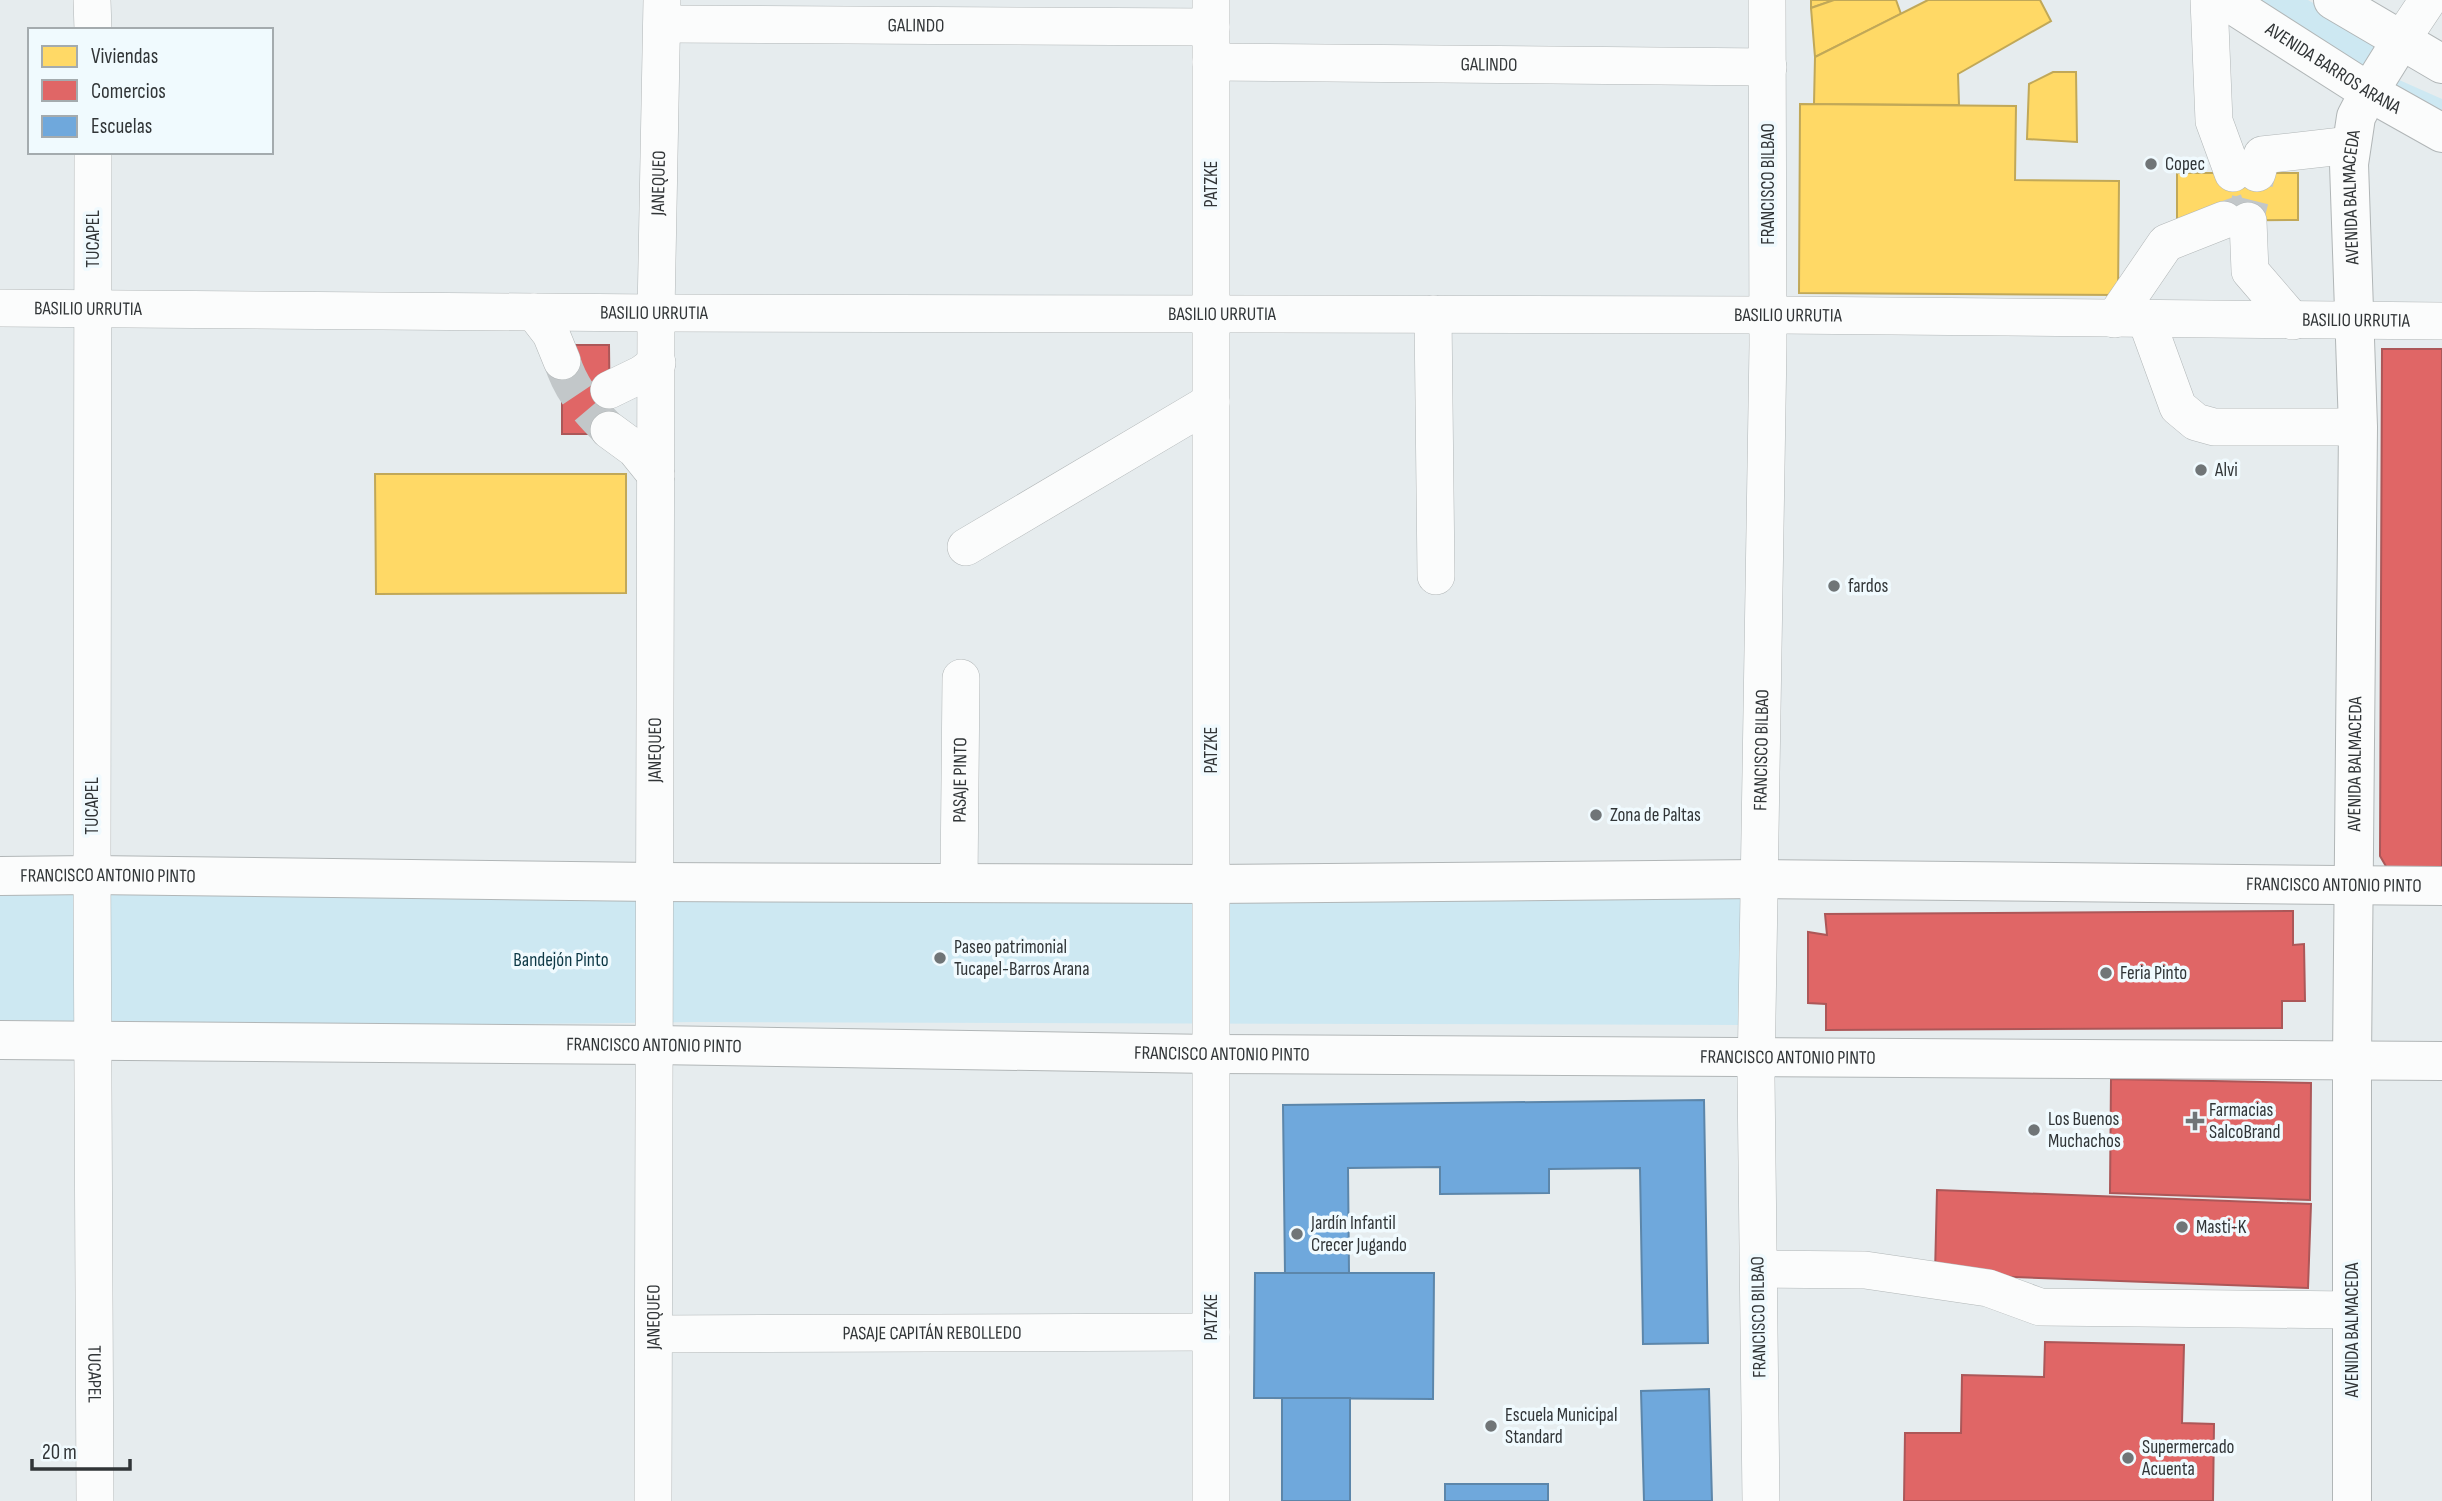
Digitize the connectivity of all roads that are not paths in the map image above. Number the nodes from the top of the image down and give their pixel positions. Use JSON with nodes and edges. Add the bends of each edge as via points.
{"nodes":[{"id":1,"x":92,"y":0,"type":"edge"},
{"id":2,"x":1767,"y":0,"type":"edge"},
{"id":3,"x":2209,"y":0,"type":"edge"},
{"id":4,"x":2224,"y":0,"type":"edge"},
{"id":5,"x":2333,"y":0,"type":"edge"},
{"id":6,"x":2428,"y":0,"type":"edge"},
{"id":7,"x":662,"y":12,"type":"edge"},
{"id":8,"x":93,"y":28,"type":"edge"},
{"id":9,"x":1211,"y":30,"type":"edge"},
{"id":10,"x":2402,"y":39,"type":"junction"},
{"id":11,"x":2442,"y":64,"type":"edge"},
{"id":12,"x":1768,"y":66,"type":"junction"},
{"id":13,"x":2368,"y":92,"type":"junction"},
{"id":14,"x":2442,"y":133,"type":"edge"},
{"id":15,"x":2351,"y":145,"type":"junction"},
{"id":16,"x":93,"y":154,"type":"edge"},
{"id":17,"x":0,"y":308,"type":"edge"},
{"id":18,"x":93,"y":308,"type":"junction"},
{"id":19,"x":534,"y":312,"type":"junction"},
{"id":20,"x":656,"y":313,"type":"junction"},
{"id":21,"x":1211,"y":314,"type":"junction"},
{"id":22,"x":1433,"y":314,"type":"junction"},
{"id":23,"x":1769,"y":315,"type":"junction"},
{"id":24,"x":2130,"y":319,"type":"junction"},
{"id":25,"x":2293,"y":321,"type":"junction"},
{"id":26,"x":2353,"y":321,"type":"junction"},
{"id":27,"x":2442,"y":321,"type":"edge"},
{"id":28,"x":562,"y":361,"type":"tunnel mouth"},
{"id":29,"x":657,"y":363,"type":"junction"},
{"id":30,"x":609,"y":390,"type":"dead end"},
{"id":31,"x":1211,"y":402,"type":"junction"},
{"id":32,"x":2358,"y":427,"type":"junction"},
{"id":33,"x":610,"y":430,"type":"tunnel mouth"},
{"id":34,"x":656,"y":475,"type":"junction"},
{"id":35,"x":966,"y":547,"type":"dead end"},
{"id":36,"x":1436,"y":576,"type":"dead end"},
{"id":37,"x":961,"y":678,"type":"dead end"},
{"id":38,"x":92,"y":875,"type":"junction"},
{"id":39,"x":0,"y":876,"type":"edge"},
{"id":40,"x":1759,"y":879,"type":"junction"},
{"id":41,"x":655,"y":882,"type":"junction"},
{"id":42,"x":959,"y":883,"type":"junction"},
{"id":43,"x":1211,"y":884,"type":"junction"},
{"id":44,"x":2354,"y":886,"type":"junction"},
{"id":45,"x":2442,"y":886,"type":"edge"},
{"id":46,"x":0,"y":1040,"type":"edge"},
{"id":47,"x":93,"y":1041,"type":"junction"},
{"id":48,"x":655,"y":1045,"type":"junction"},
{"id":49,"x":1211,"y":1054,"type":"junction"},
{"id":50,"x":1756,"y":1056,"type":"junction"},
{"id":51,"x":2352,"y":1060,"type":"junction"},
{"id":52,"x":2442,"y":1061,"type":"edge"},
{"id":53,"x":1759,"y":1269,"type":"junction"},
{"id":54,"x":2352,"y":1310,"type":"junction"},
{"id":55,"x":1211,"y":1332,"type":"junction"},
{"id":56,"x":654,"y":1334,"type":"junction"},
{"id":57,"x":95,"y":1501,"type":"edge"},
{"id":58,"x":653,"y":1501,"type":"edge"},
{"id":59,"x":1211,"y":1501,"type":"edge"},
{"id":60,"x":1761,"y":1501,"type":"edge"},
{"id":61,"x":2353,"y":1501,"type":"edge"}],
"edges":[{"from":1,"to":8,"type":"street"},
{"from":2,"to":12,"type":"street","name":"FRANCISCO BILBAO"},
{"from":3,"to":15,"type":"street","via":[[2214,121],[2245,173],[2262,155]]},
{"from":4,"to":13,"type":"main road","name":"AVENIDA BARROS ARANA"},
{"from":5,"to":10,"type":"main road"},
{"from":6,"to":10,"type":"street"},
{"from":7,"to":9,"type":"street","name":"GALINDO"},
{"from":7,"to":20,"type":"street","name":"JANEQUEO"},
{"from":9,"to":12,"type":"street","name":"GALINDO"},
{"from":9,"to":21,"type":"street","name":"PATZKE"},
{"from":10,"to":11,"type":"main road"},
{"from":10,"to":13,"type":"main road","name":"AVENIDA BALMACEDA"},
{"from":12,"to":23,"type":"street","name":"FRANCISCO BILBAO"},
{"from":13,"to":14,"type":"main road","name":"AVENIDA BARROS ARANA"},
{"from":13,"to":15,"type":"main road","name":"AVENIDA BALMACEDA","via":[[2356,117]]},
{"from":15,"to":26,"type":"main road","name":"AVENIDA BALMACEDA"},
{"from":16,"to":18,"type":"street","name":"TUCAPEL"},
{"from":17,"to":18,"type":"street","name":"BASILIO URRUTIA"},
{"from":18,"to":19,"type":"street","name":"BASILIO URRUTIA"},
{"from":18,"to":38,"type":"street","name":"TUCAPEL"},
{"from":19,"to":20,"type":"street","name":"BASILIO URRUTIA"},
{"from":19,"to":28,"type":"street","via":[[551,334]]},
{"from":20,"to":21,"type":"street","name":"BASILIO URRUTIA"},
{"from":20,"to":29,"type":"street","name":"JANEQUEO"},
{"from":21,"to":22,"type":"street","name":"BASILIO URRUTIA"},
{"from":21,"to":31,"type":"street","name":"PATZKE"},
{"from":22,"to":23,"type":"street","name":"BASILIO URRUTIA"},
{"from":22,"to":36,"type":"street"},
{"from":23,"to":24,"type":"street","name":"BASILIO URRUTIA"},
{"from":23,"to":40,"type":"street","name":"FRANCISCO BILBAO"},
{"from":24,"to":25,"type":"street","name":"BASILIO URRUTIA"},
{"from":24,"to":25,"type":"street","via":[[2166,243],[2236,221],[2250,271]]},
{"from":24,"to":32,"type":"street","via":[[2178,407],[2196,422],[2214,427]]},
{"from":25,"to":26,"type":"street","name":"BASILIO URRUTIA"},
{"from":26,"to":27,"type":"street","name":"BASILIO URRUTIA"},
{"from":26,"to":32,"type":"main road","name":"AVENIDA BALMACEDA"},
{"from":29,"to":30,"type":"street"},
{"from":29,"to":34,"type":"street","name":"JANEQUEO"},
{"from":31,"to":35,"type":"street"},
{"from":31,"to":43,"type":"street","name":"PATZKE"},
{"from":32,"to":44,"type":"main road","name":"AVENIDA BALMACEDA"},
{"from":33,"to":34,"type":"street","via":[[635,449]]},
{"from":34,"to":41,"type":"street","name":"JANEQUEO"},
{"from":37,"to":42,"type":"street","name":"PASAJE PINTO"},
{"from":38,"to":39,"type":"main road","name":"FRANCISCO ANTONIO PINTO"},
{"from":38,"to":41,"type":"main road","name":"FRANCISCO ANTONIO PINTO"},
{"from":38,"to":47,"type":"street","name":"TUCAPEL"},
{"from":40,"to":43,"type":"main road","name":"FRANCISCO ANTONIO PINTO"},
{"from":40,"to":44,"type":"main road","name":"FRANCISCO ANTONIO PINTO"},
{"from":40,"to":50,"type":"street","name":"FRANCISCO BILBAO"},
{"from":41,"to":42,"type":"main road","name":"FRANCISCO ANTONIO PINTO"},
{"from":41,"to":48,"type":"street","name":"JANEQUEO"},
{"from":42,"to":43,"type":"main road","name":"FRANCISCO ANTONIO PINTO"},
{"from":43,"to":49,"type":"street","name":"PATZKE"},
{"from":44,"to":45,"type":"main road","name":"FRANCISCO ANTONIO PINTO"},
{"from":44,"to":51,"type":"main road","name":"AVENIDA BALMACEDA"},
{"from":46,"to":47,"type":"main road","name":"FRANCISCO ANTONIO PINTO"},
{"from":47,"to":48,"type":"main road","name":"FRANCISCO ANTONIO PINTO"},
{"from":47,"to":57,"type":"street","name":"TUCAPEL"},
{"from":48,"to":49,"type":"main road","name":"FRANCISCO ANTONIO PINTO"},
{"from":48,"to":56,"type":"street","name":"JANEQUEO"},
{"from":49,"to":50,"type":"main road","name":"FRANCISCO ANTONIO PINTO"},
{"from":49,"to":55,"type":"street","name":"PATZKE"},
{"from":50,"to":51,"type":"main road","name":"FRANCISCO ANTONIO PINTO"},
{"from":50,"to":53,"type":"street","name":"FRANCISCO BILBAO"},
{"from":51,"to":52,"type":"main road","name":"FRANCISCO ANTONIO PINTO"},
{"from":51,"to":54,"type":"main road","name":"AVENIDA BALMACEDA"},
{"from":53,"to":54,"type":"street","via":[[1865,1270],[1988,1288],[2040,1307]]},
{"from":53,"to":60,"type":"street","name":"FRANCISCO BILBAO"},
{"from":54,"to":61,"type":"main road","name":"AVENIDA BALMACEDA"},
{"from":55,"to":56,"type":"street","name":"PASAJE CAPITÁN REBOLLEDO"},
{"from":55,"to":59,"type":"street","name":"PATZKE"},
{"from":56,"to":58,"type":"street","name":"JANEQUEO"}]}
